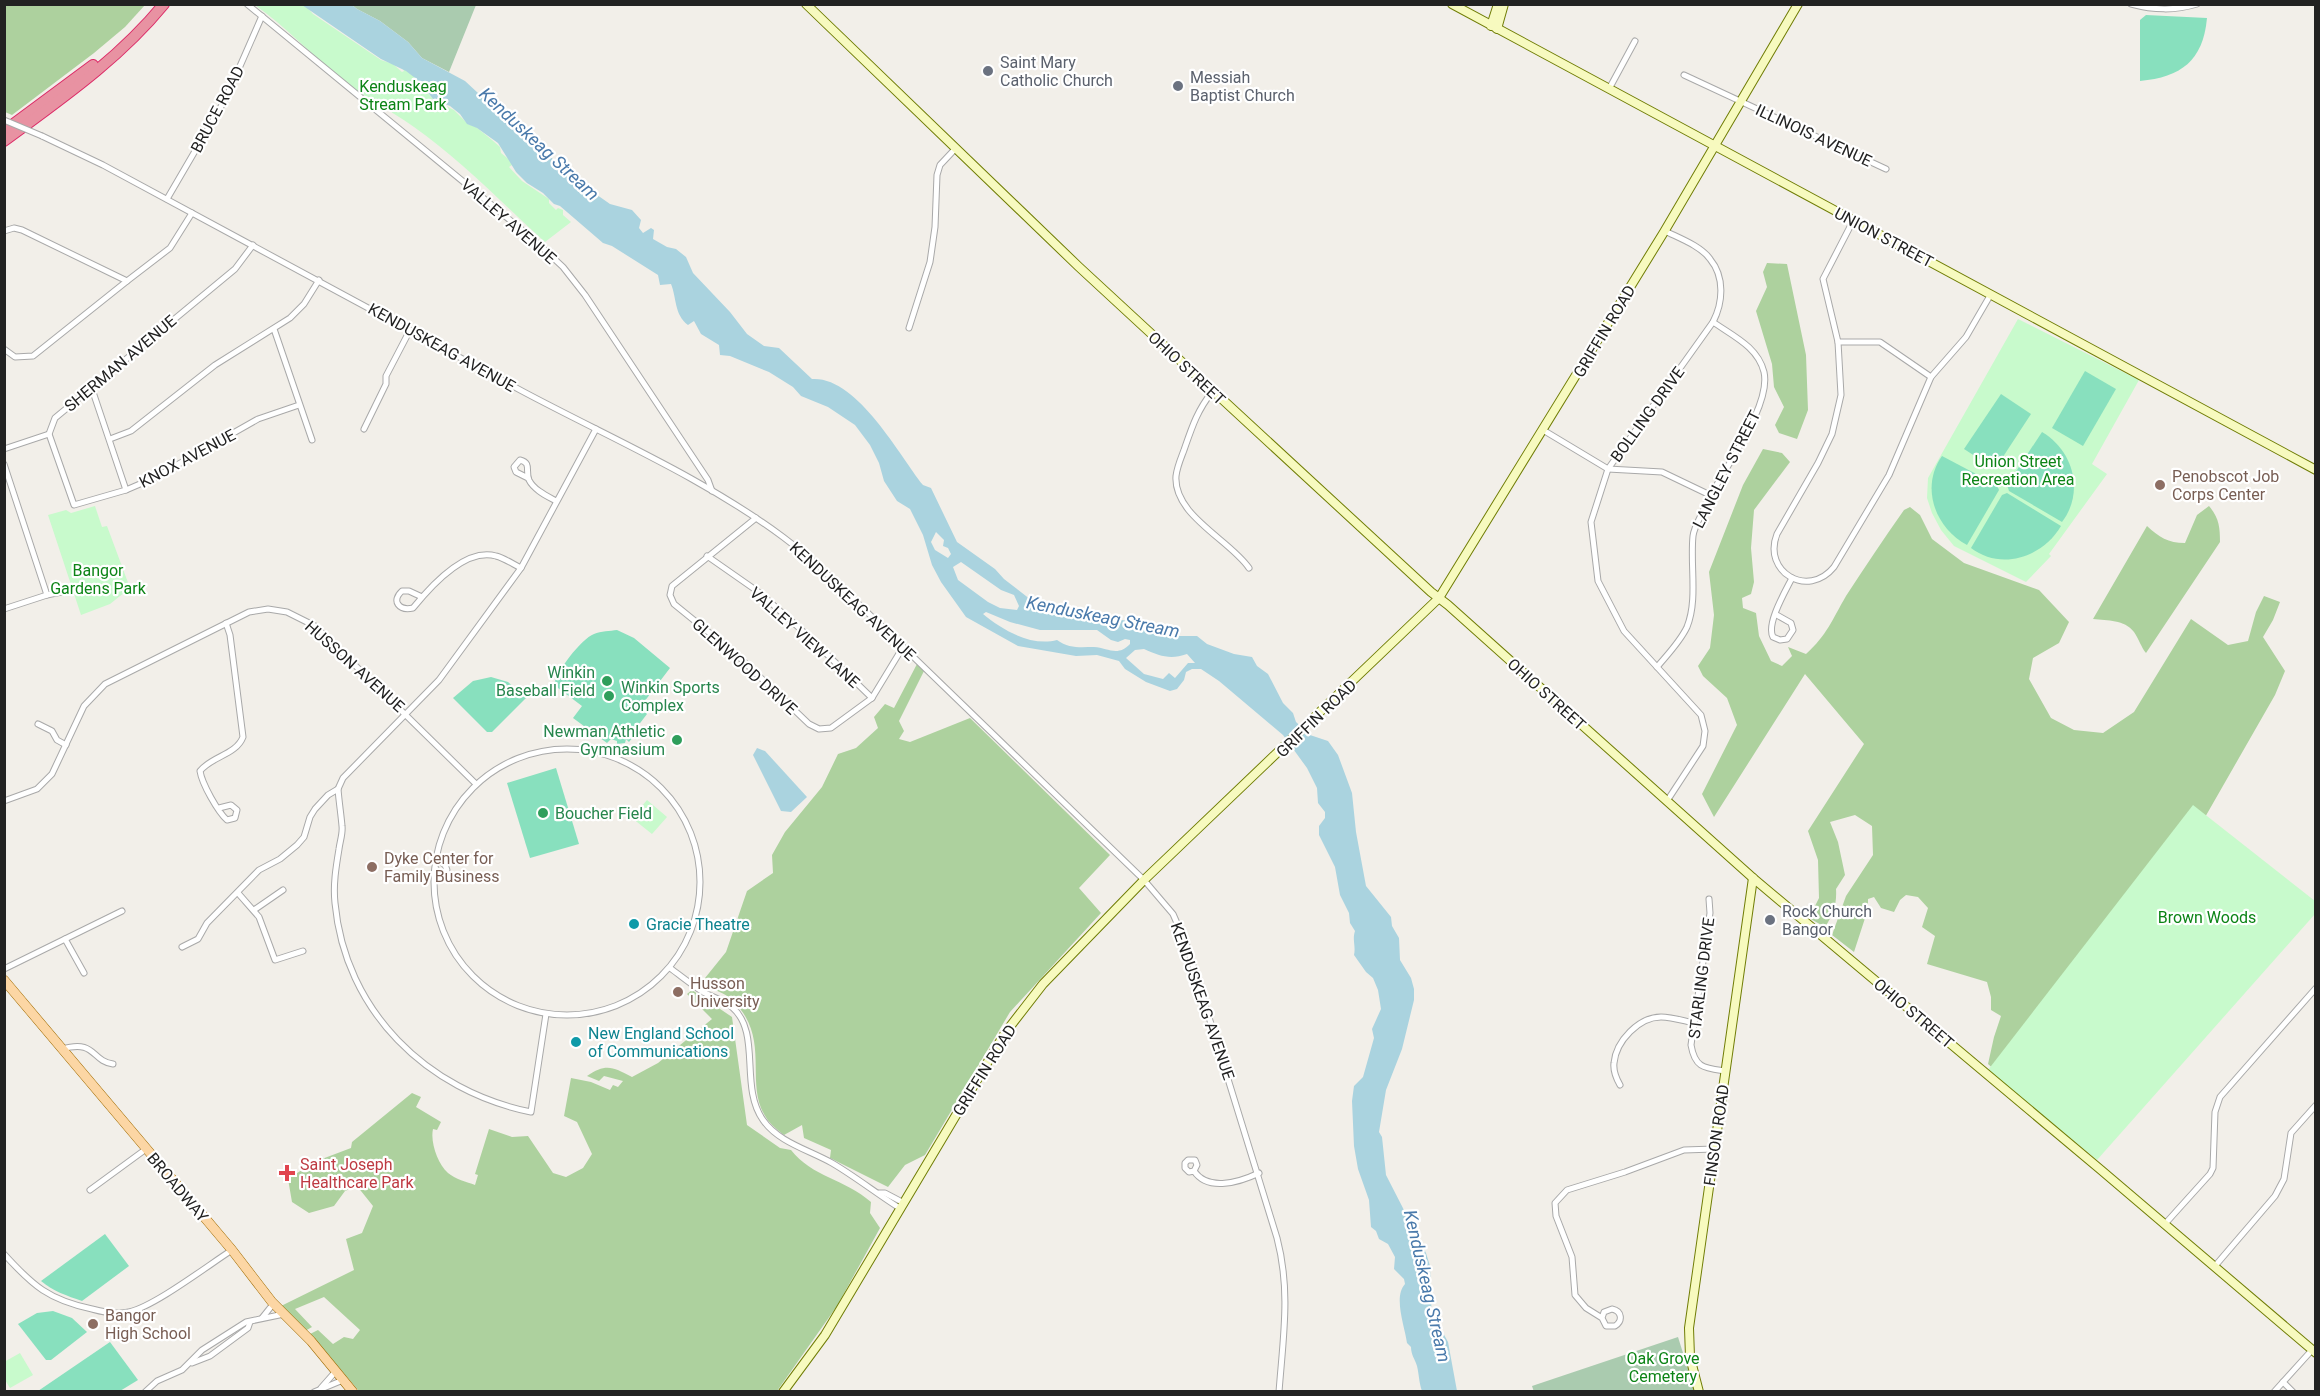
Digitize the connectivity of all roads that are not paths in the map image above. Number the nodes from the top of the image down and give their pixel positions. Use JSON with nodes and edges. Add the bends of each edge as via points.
{"nodes":[{"id":1,"x":155,"y":4,"type":"edge"},
{"id":2,"x":164,"y":4,"type":"edge"},
{"id":3,"x":247,"y":4,"type":"edge"},
{"id":4,"x":806,"y":4,"type":"edge"},
{"id":5,"x":1452,"y":4,"type":"edge"},
{"id":6,"x":1498,"y":4,"type":"edge"},
{"id":7,"x":1504,"y":4,"type":"edge"},
{"id":8,"x":1798,"y":4,"type":"edge"},
{"id":9,"x":2131,"y":4,"type":"edge"},
{"id":10,"x":2197,"y":4,"type":"edge"},
{"id":11,"x":262,"y":16,"type":"junction"},
{"id":12,"x":1494,"y":27,"type":"junction"},
{"id":13,"x":1635,"y":41,"type":"dead end"},
{"id":14,"x":1684,"y":75,"type":"dead end"},
{"id":15,"x":1610,"y":89,"type":"junction"},
{"id":16,"x":1743,"y":102,"type":"junction"},
{"id":17,"x":4,"y":120,"type":"edge"},
{"id":18,"x":4,"y":131,"type":"edge"},
{"id":19,"x":4,"y":141,"type":"edge"},
{"id":20,"x":956,"y":147,"type":"junction"},
{"id":21,"x":1715,"y":147,"type":"junction"},
{"id":22,"x":1886,"y":169,"type":"dead end"},
{"id":23,"x":167,"y":200,"type":"junction"},
{"id":24,"x":192,"y":213,"type":"junction"},
{"id":25,"x":1853,"y":221,"type":"junction"},
{"id":26,"x":4,"y":231,"type":"edge"},
{"id":27,"x":1665,"y":231,"type":"junction"},
{"id":28,"x":253,"y":245,"type":"junction"},
{"id":29,"x":319,"y":280,"type":"junction"},
{"id":30,"x":127,"y":281,"type":"junction"},
{"id":31,"x":1991,"y":294,"type":"junction"},
{"id":32,"x":1713,"y":322,"type":"junction"},
{"id":33,"x":909,"y":328,"type":"dead end"},
{"id":34,"x":274,"y":329,"type":"junction"},
{"id":35,"x":411,"y":330,"type":"junction"},
{"id":36,"x":1838,"y":342,"type":"junction"},
{"id":37,"x":4,"y":349,"type":"edge"},
{"id":38,"x":1931,"y":377,"type":"junction"},
{"id":39,"x":92,"y":386,"type":"junction"},
{"id":40,"x":1212,"y":392,"type":"junction"},
{"id":41,"x":299,"y":405,"type":"junction"},
{"id":42,"x":364,"y":429,"type":"dead end"},
{"id":43,"x":596,"y":429,"type":"junction"},
{"id":44,"x":1543,"y":430,"type":"junction"},
{"id":45,"x":49,"y":434,"type":"junction"},
{"id":46,"x":110,"y":440,"type":"junction"},
{"id":47,"x":312,"y":440,"type":"dead end"},
{"id":48,"x":4,"y":449,"type":"edge"},
{"id":49,"x":4,"y":464,"type":"edge"},
{"id":50,"x":1608,"y":469,"type":"junction"},
{"id":51,"x":2316,"y":470,"type":"edge"},
{"id":52,"x":528,"y":478,"type":"dead end"},
{"id":53,"x":126,"y":490,"type":"junction"},
{"id":54,"x":712,"y":491,"type":"junction"},
{"id":55,"x":1710,"y":495,"type":"junction"},
{"id":56,"x":556,"y":501,"type":"junction"},
{"id":57,"x":756,"y":518,"type":"junction"},
{"id":58,"x":707,"y":556,"type":"junction"},
{"id":59,"x":521,"y":568,"type":"junction"},
{"id":60,"x":1249,"y":568,"type":"dead end"},
{"id":61,"x":1792,"y":578,"type":"junction"},
{"id":62,"x":71,"y":590,"type":"dead end"},
{"id":63,"x":47,"y":595,"type":"junction"},
{"id":64,"x":422,"y":597,"type":"junction"},
{"id":65,"x":1439,"y":598,"type":"junction"},
{"id":66,"x":4,"y":609,"type":"edge"},
{"id":67,"x":1775,"y":614,"type":"junction"},
{"id":68,"x":226,"y":623,"type":"junction"},
{"id":69,"x":903,"y":647,"type":"junction"},
{"id":70,"x":1657,"y":667,"type":"junction"},
{"id":71,"x":872,"y":698,"type":"junction"},
{"id":72,"x":405,"y":715,"type":"junction"},
{"id":73,"x":38,"y":724,"type":"dead end"},
{"id":74,"x":66,"y":745,"type":"junction"},
{"id":75,"x":476,"y":784,"type":"junction"},
{"id":76,"x":338,"y":789,"type":"junction"},
{"id":77,"x":4,"y":801,"type":"edge"},
{"id":78,"x":1666,"y":801,"type":"junction"},
{"id":79,"x":219,"y":808,"type":"dead end"},
{"id":80,"x":438,"y":860,"type":"junction"},
{"id":81,"x":436,"y":869,"type":"junction"},
{"id":82,"x":1753,"y":878,"type":"junction"},
{"id":83,"x":1144,"y":880,"type":"junction"},
{"id":84,"x":283,"y":890,"type":"dead end"},
{"id":85,"x":238,"y":893,"type":"junction"},
{"id":86,"x":1709,"y":899,"type":"dead end"},
{"id":87,"x":254,"y":910,"type":"junction"},
{"id":88,"x":122,"y":912,"type":"dead end"},
{"id":89,"x":65,"y":939,"type":"junction"},
{"id":90,"x":182,"y":947,"type":"dead end"},
{"id":91,"x":303,"y":951,"type":"dead end"},
{"id":92,"x":670,"y":968,"type":"junction"},
{"id":93,"x":4,"y":969,"type":"edge"},
{"id":94,"x":84,"y":973,"type":"dead end"},
{"id":95,"x":4,"y":980,"type":"edge"},
{"id":96,"x":2316,"y":988,"type":"edge"},
{"id":97,"x":546,"y":1014,"type":"junction"},
{"id":98,"x":1694,"y":1023,"type":"junction"},
{"id":99,"x":62,"y":1049,"type":"junction"},
{"id":100,"x":112,"y":1064,"type":"dead end"},
{"id":101,"x":1725,"y":1071,"type":"junction"},
{"id":102,"x":1620,"y":1085,"type":"dead end"},
{"id":103,"x":2316,"y":1105,"type":"edge"},
{"id":104,"x":146,"y":1149,"type":"junction"},
{"id":105,"x":1714,"y":1149,"type":"junction"},
{"id":106,"x":1194,"y":1171,"type":"dead end"},
{"id":107,"x":1259,"y":1173,"type":"junction"},
{"id":108,"x":90,"y":1190,"type":"dead end"},
{"id":109,"x":902,"y":1206,"type":"junction"},
{"id":110,"x":2164,"y":1225,"type":"junction"},
{"id":111,"x":232,"y":1250,"type":"junction"},
{"id":112,"x":4,"y":1254,"type":"edge"},
{"id":113,"x":2215,"y":1266,"type":"junction"},
{"id":114,"x":274,"y":1304,"type":"junction"},
{"id":115,"x":284,"y":1314,"type":"junction"},
{"id":116,"x":1602,"y":1318,"type":"dead end"},
{"id":117,"x":261,"y":1319,"type":"junction"},
{"id":118,"x":250,"y":1322,"type":"junction"},
{"id":119,"x":2314,"y":1352,"type":"edge"},
{"id":120,"x":191,"y":1364,"type":"junction"},
{"id":121,"x":336,"y":1371,"type":"junction"},
{"id":122,"x":343,"y":1380,"type":"junction"},
{"id":123,"x":2283,"y":1382,"type":"junction"},
{"id":124,"x":321,"y":1388,"type":"junction"},
{"id":125,"x":145,"y":1392,"type":"edge"},
{"id":126,"x":314,"y":1392,"type":"edge"},
{"id":127,"x":353,"y":1392,"type":"edge"},
{"id":128,"x":783,"y":1392,"type":"edge"},
{"id":129,"x":1279,"y":1392,"type":"edge"},
{"id":130,"x":1699,"y":1392,"type":"edge"},
{"id":131,"x":2274,"y":1392,"type":"edge"},
{"id":132,"x":2293,"y":1392,"type":"edge"}],
"edges":[{"from":1,"to":18,"type":"highway","via":[[102,58]]},
{"from":2,"to":19,"type":"highway","via":[[105,65]]},
{"from":3,"to":11,"type":"street","name":"VALLEY AVENUE"},
{"from":4,"to":20,"type":"street","name":"OHIO STREET"},
{"from":5,"to":12,"type":"street","name":"UNION STREET"},
{"from":6,"to":12,"type":"street"},
{"from":7,"to":12,"type":"street"},
{"from":8,"to":16,"type":"street","name":"GRIFFIN ROAD"},
{"from":9,"to":10,"type":"street","via":[[2181,9]]},
{"from":11,"to":23,"type":"street","name":"BRUCE ROAD","via":[[226,98]]},
{"from":11,"to":54,"type":"street","name":"VALLEY AVENUE","via":[[563,267]]},
{"from":12,"to":15,"type":"street","name":"UNION STREET"},
{"from":13,"to":15,"type":"street"},
{"from":14,"to":16,"type":"street","name":"ILLINOIS AVENUE"},
{"from":15,"to":21,"type":"street","name":"UNION STREET"},
{"from":16,"to":21,"type":"street","name":"GRIFFIN ROAD"},
{"from":16,"to":22,"type":"street","name":"ILLINOIS AVENUE"},
{"from":17,"to":23,"type":"street","name":"KENDUSKEAG AVENUE","bridge":true,"via":[[93,160]]},
{"from":20,"to":33,"type":"street","via":[[940,165],[937,175],[930,262]]},
{"from":20,"to":40,"type":"street","name":"OHIO STREET"},
{"from":21,"to":25,"type":"street","name":"UNION STREET"},
{"from":21,"to":27,"type":"street","name":"GRIFFIN ROAD"},
{"from":23,"to":24,"type":"street","name":"KENDUSKEAG AVENUE"},
{"from":24,"to":28,"type":"street","name":"KENDUSKEAG AVENUE"},
{"from":24,"to":30,"type":"street","via":[[170,248]]},
{"from":25,"to":31,"type":"street","name":"UNION STREET"},
{"from":25,"to":36,"type":"street","via":[[1823,279]]},
{"from":26,"to":30,"type":"street","via":[[22,230]]},
{"from":27,"to":32,"type":"street","name":"BOLLING DRIVE","via":[[1710,258],[1722,291],[1720,309]]},
{"from":27,"to":44,"type":"street","name":"GRIFFIN ROAD"},
{"from":28,"to":29,"type":"street","name":"KENDUSKEAG AVENUE"},
{"from":28,"to":39,"type":"street","name":"SHERMAN AVENUE","via":[[235,269]]},
{"from":29,"to":34,"type":"street","via":[[297,312]]},
{"from":29,"to":35,"type":"street","name":"KENDUSKEAG AVENUE"},
{"from":30,"to":37,"type":"street","via":[[33,356],[15,357]]},
{"from":31,"to":38,"type":"street","via":[[1966,337]]},
{"from":31,"to":51,"type":"street","name":"UNION STREET"},
{"from":32,"to":50,"type":"street","name":"BOLLING DRIVE"},
{"from":32,"to":55,"type":"street","name":"LANGLEY STREET","via":[[1755,351],[1764,371],[1765,390],[1748,429]]},
{"from":34,"to":41,"type":"street"},
{"from":34,"to":46,"type":"street","via":[[215,364],[131,431]]},
{"from":35,"to":42,"type":"street"},
{"from":35,"to":43,"type":"street","name":"KENDUSKEAG AVENUE"},
{"from":36,"to":38,"type":"street","via":[[1880,342]]},
{"from":36,"to":61,"type":"street","via":[[1841,395],[1832,434],[1775,539],[1776,562]]},
{"from":38,"to":61,"type":"street","via":[[1889,476],[1834,567],[1812,581]]},
{"from":39,"to":45,"type":"street","name":"SHERMAN AVENUE","via":[[55,418]]},
{"from":39,"to":46,"type":"street"},
{"from":40,"to":60,"type":"street","via":[[1195,416],[1176,477],[1178,491],[1188,510],[1242,557]]},
{"from":40,"to":65,"type":"street","name":"OHIO STREET"},
{"from":41,"to":47,"type":"street"},
{"from":41,"to":53,"type":"street","name":"KNOX AVENUE","via":[[258,419]]},
{"from":43,"to":54,"type":"street","name":"KENDUSKEAG AVENUE"},
{"from":43,"to":56,"type":"street","name":"HUSSON AVENUE"},
{"from":44,"to":50,"type":"street"},
{"from":44,"to":65,"type":"street","name":"GRIFFIN ROAD"},
{"from":45,"to":48,"type":"street"},
{"from":45,"to":53,"type":"street","name":"KNOX AVENUE","via":[[74,505]]},
{"from":46,"to":53,"type":"street"},
{"from":49,"to":63,"type":"street"},
{"from":50,"to":55,"type":"street","via":[[1662,472]]},
{"from":50,"to":70,"type":"street","name":"BOLLING DRIVE","via":[[1591,522],[1598,581],[1624,630]]},
{"from":52,"to":56,"type":"street"},
{"from":54,"to":57,"type":"street","name":"KENDUSKEAG AVENUE"},
{"from":55,"to":70,"type":"street","name":"LANGLEY STREET","via":[[1693,534],[1692,604],[1687,626]]},
{"from":56,"to":59,"type":"street","name":"HUSSON AVENUE"},
{"from":57,"to":58,"type":"street","name":"GLENWOOD DRIVE"},
{"from":57,"to":69,"type":"street","name":"KENDUSKEAG AVENUE","via":[[814,562]]},
{"from":58,"to":71,"type":"street","name":"VALLEY VIEW LANE","via":[[760,593]]},
{"from":58,"to":71,"type":"street","name":"GLENWOOD DRIVE","via":[[672,586],[674,604],[738,656],[809,724],[819,729],[831,728]]},
{"from":59,"to":64,"type":"street","via":[[484,554],[457,565]]},
{"from":59,"to":72,"type":"street","name":"HUSSON AVENUE","via":[[439,680]]},
{"from":61,"to":67,"type":"street"},
{"from":62,"to":63,"type":"street"},
{"from":63,"to":66,"type":"street"},
{"from":64,"to":64,"type":"street","via":[[413,608],[399,607],[396,602],[402,591]]},
{"from":65,"to":78,"type":"street","name":"OHIO STREET"},
{"from":65,"to":83,"type":"street","name":"GRIFFIN ROAD"},
{"from":67,"to":67,"type":"street","via":[[1771,634],[1776,639],[1787,639],[1792,633],[1791,623]]},
{"from":68,"to":72,"type":"street","name":"HUSSON AVENUE","via":[[249,612],[268,609],[297,616],[315,626]]},
{"from":68,"to":74,"type":"street","name":"HUSSON AVENUE","via":[[105,684],[84,706]]},
{"from":68,"to":79,"type":"street","via":[[243,737],[236,748],[210,761],[200,771]]},
{"from":69,"to":71,"type":"street","name":"GLENWOOD DRIVE"},
{"from":69,"to":83,"type":"street","name":"KENDUSKEAG AVENUE"},
{"from":70,"to":78,"type":"street","name":"BOLLING DRIVE","via":[[1701,715],[1705,731],[1703,746]]},
{"from":72,"to":75,"type":"street"},
{"from":72,"to":76,"type":"street","via":[[343,778]]},
{"from":73,"to":74,"type":"street"},
{"from":74,"to":77,"type":"street","name":"HUSSON AVENUE","via":[[57,766],[42,785]]},
{"from":75,"to":80,"type":"street","via":[[450,821]]},
{"from":75,"to":92,"type":"street","via":[[520,757],[557,749],[605,754],[627,763],[656,783],[673,800],[689,827],[701,873],[694,924]]},
{"from":76,"to":85,"type":"street","via":[[315,809],[297,845],[259,870]]},
{"from":76,"to":97,"type":"street","via":[[342,827],[335,877],[338,922],[350,967],[398,1042],[423,1065],[453,1084],[491,1101],[531,1112]]},
{"from":78,"to":82,"type":"street","name":"OHIO STREET"},
{"from":80,"to":81,"type":"street"},
{"from":80,"to":81,"type":"street","via":[[447,870],[443,875]]},
{"from":81,"to":97,"type":"street","via":[[433,884],[438,918],[456,957],[486,989],[525,1009]]},
{"from":82,"to":101,"type":"street","name":"FINSON ROAD"},
{"from":82,"to":110,"type":"street","name":"OHIO STREET"},
{"from":83,"to":107,"type":"street","name":"KENDUSKEAG AVENUE","via":[[1173,914],[1187,946]]},
{"from":83,"to":109,"type":"street","name":"GRIFFIN ROAD","via":[[1043,984],[1005,1034]]},
{"from":84,"to":87,"type":"street"},
{"from":85,"to":87,"type":"street"},
{"from":85,"to":90,"type":"street","via":[[207,923],[198,939]]},
{"from":86,"to":98,"type":"street","name":"STARLING DRIVE"},
{"from":87,"to":91,"type":"street","via":[[275,960]]},
{"from":88,"to":89,"type":"street"},
{"from":89,"to":93,"type":"street"},
{"from":89,"to":94,"type":"street"},
{"from":92,"to":97,"type":"street","via":[[644,992],[612,1008],[579,1015]]},
{"from":92,"to":109,"type":"street","via":[[732,1007],[739,1016],[748,1039],[752,1098],[771,1130]]},
{"from":95,"to":99,"type":"main road","name":"BROADWAY"},
{"from":96,"to":110,"type":"street","via":[[2220,1097],[2215,1112],[2213,1168]]},
{"from":98,"to":101,"type":"street","name":"STARLING DRIVE","via":[[1693,1058],[1699,1065]]},
{"from":98,"to":102,"type":"street","via":[[1661,1017],[1635,1027],[1614,1062],[1614,1074]]},
{"from":99,"to":100,"type":"street","via":[[84,1047]]},
{"from":99,"to":104,"type":"main road","name":"BROADWAY"},
{"from":101,"to":105,"type":"street","name":"FINSON ROAD"},
{"from":103,"to":113,"type":"street","via":[[2291,1133],[2284,1179],[2275,1196]]},
{"from":104,"to":108,"type":"street"},
{"from":104,"to":111,"type":"main road","name":"BROADWAY"},
{"from":105,"to":116,"type":"street","via":[[1684,1150],[1567,1190],[1558,1198],[1554,1211],[1570,1251],[1575,1295]]},
{"from":105,"to":130,"type":"street","name":"FINSON ROAD","via":[[1689,1328],[1690,1357]]},
{"from":106,"to":107,"type":"street","via":[[1204,1181],[1222,1183]]},
{"from":107,"to":129,"type":"street","name":"KENDUSKEAG AVENUE","via":[[1284,1264],[1286,1311]]},
{"from":109,"to":128,"type":"street","name":"GRIFFIN ROAD","via":[[825,1335]]},
{"from":110,"to":113,"type":"street","name":"OHIO STREET"},
{"from":111,"to":112,"type":"street","via":[[152,1302],[128,1312],[66,1304],[40,1290]]},
{"from":111,"to":114,"type":"main road","name":"BROADWAY"},
{"from":113,"to":119,"type":"street","name":"OHIO STREET"},
{"from":114,"to":115,"type":"main road","name":"BROADWAY"},
{"from":114,"to":117,"type":"street"},
{"from":115,"to":117,"type":"street"},
{"from":115,"to":121,"type":"main road","name":"BROADWAY"},
{"from":117,"to":118,"type":"street"},
{"from":118,"to":120,"type":"street","via":[[202,1350]]},
{"from":118,"to":120,"type":"street","via":[[248,1328],[210,1356]]},
{"from":119,"to":123,"type":"street"},
{"from":120,"to":125,"type":"street"},
{"from":121,"to":122,"type":"main road","name":"BROADWAY"},
{"from":121,"to":124,"type":"street"},
{"from":122,"to":124,"type":"street"},
{"from":122,"to":127,"type":"main road","name":"BROADWAY"},
{"from":123,"to":131,"type":"street"},
{"from":123,"to":132,"type":"street"},
{"from":124,"to":126,"type":"street"}]}
